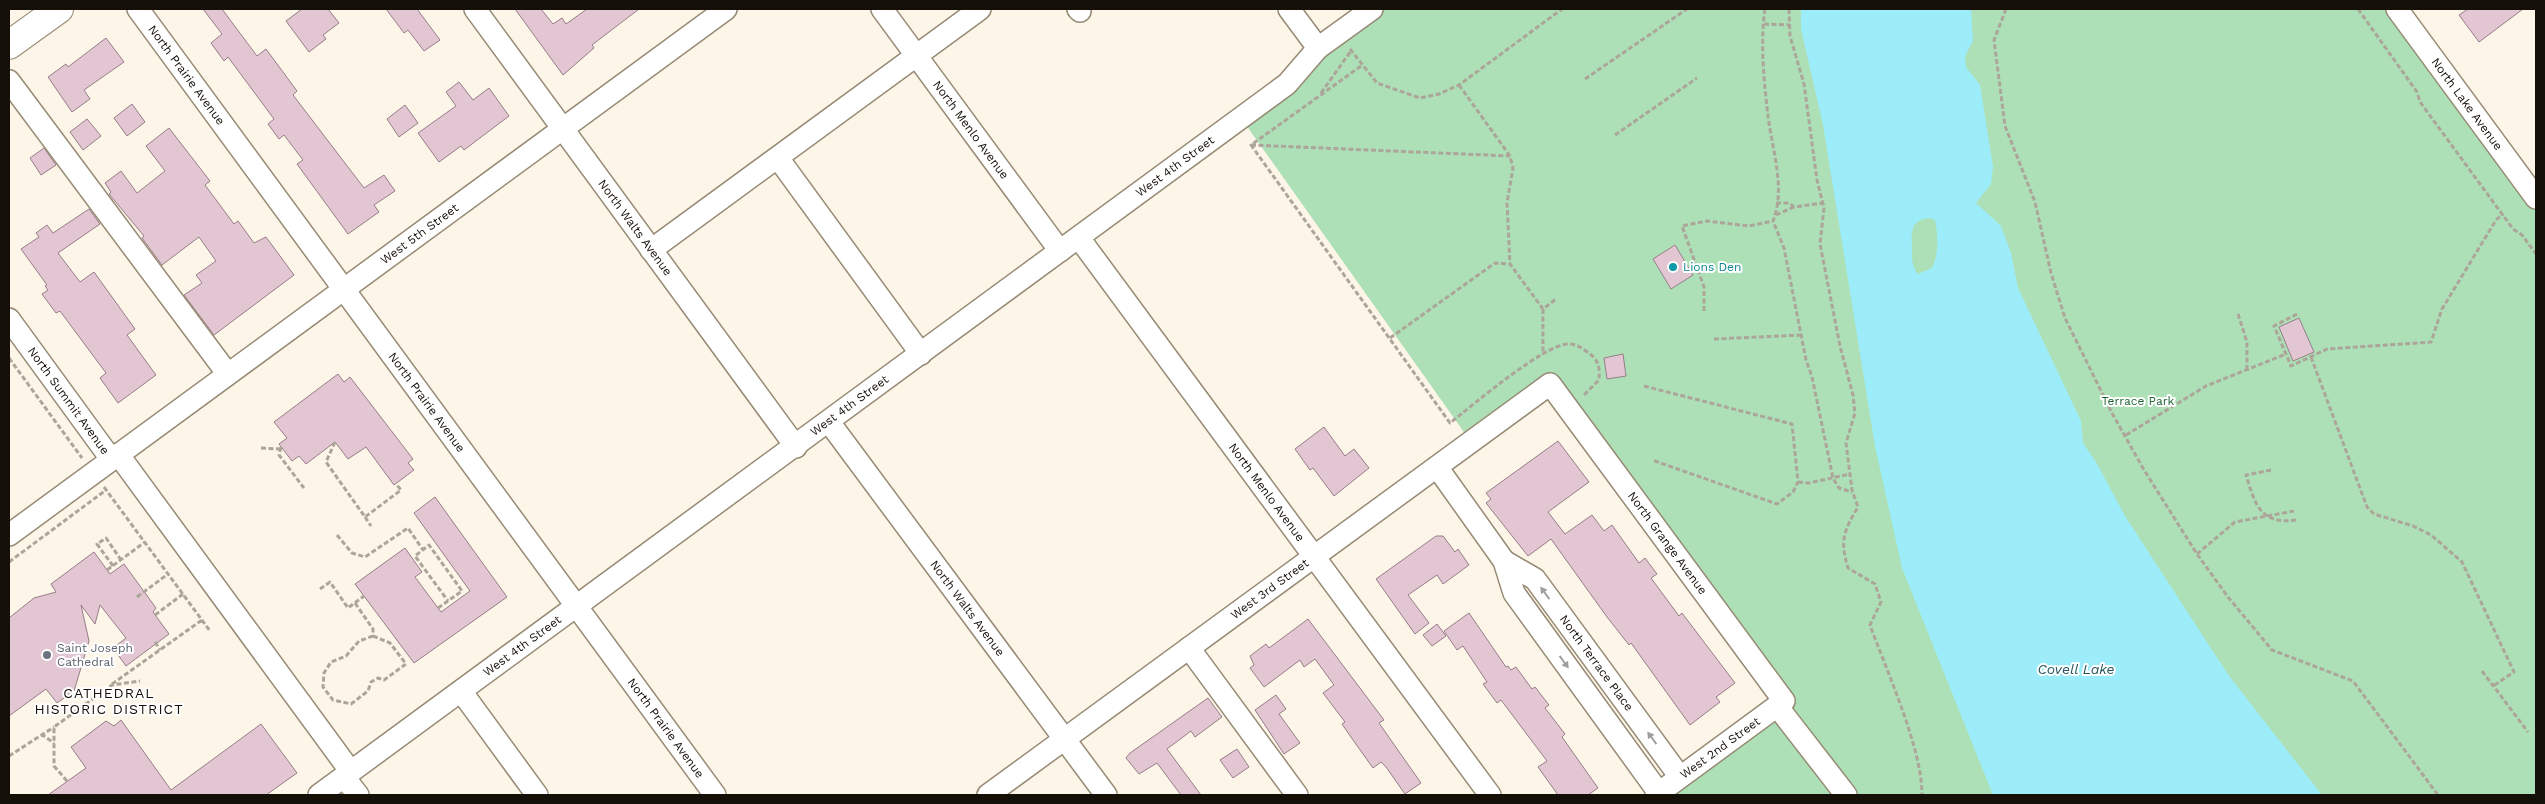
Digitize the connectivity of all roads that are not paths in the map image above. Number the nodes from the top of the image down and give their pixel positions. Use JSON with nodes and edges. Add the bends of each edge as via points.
{"nodes":[{"id":1,"x":59,"y":9,"type":"edge"},
{"id":2,"x":138,"y":9,"type":"edge"},
{"id":3,"x":476,"y":9,"type":"edge"},
{"id":4,"x":726,"y":9,"type":"edge"},
{"id":5,"x":882,"y":9,"type":"edge"},
{"id":6,"x":980,"y":9,"type":"edge"},
{"id":7,"x":1289,"y":9,"type":"edge"},
{"id":8,"x":1372,"y":9,"type":"edge"},
{"id":9,"x":2397,"y":9,"type":"edge"},
{"id":10,"x":9,"y":45,"type":"edge"},
{"id":11,"x":1318,"y":48,"type":"junction"},
{"id":12,"x":917,"y":56,"type":"junction"},
{"id":13,"x":9,"y":81,"type":"edge"},
{"id":14,"x":562,"y":127,"type":"junction"},
{"id":15,"x":778,"y":158,"type":"junction"},
{"id":16,"x":2536,"y":198,"type":"edge"},
{"id":17,"x":1079,"y":238,"type":"junction"},
{"id":18,"x":652,"y":250,"type":"junction"},
{"id":19,"x":1060,"y":251,"type":"junction"},
{"id":20,"x":344,"y":288,"type":"junction"},
{"id":21,"x":9,"y":319,"type":"edge"},
{"id":22,"x":921,"y":354,"type":"junction"},
{"id":23,"x":227,"y":374,"type":"junction"},
{"id":24,"x":1550,"y":384,"type":"joint"},
{"id":25,"x":829,"y":422,"type":"junction"},
{"id":26,"x":796,"y":446,"type":"junction"},
{"id":27,"x":114,"y":456,"type":"junction"},
{"id":28,"x":1437,"y":467,"type":"junction"},
{"id":29,"x":9,"y":535,"type":"edge"},
{"id":30,"x":1315,"y":556,"type":"junction"},
{"id":31,"x":1504,"y":561,"type":"junction"},
{"id":32,"x":578,"y":607,"type":"junction"},
{"id":33,"x":1190,"y":648,"type":"junction"},
{"id":34,"x":461,"y":691,"type":"junction"},
{"id":35,"x":1780,"y":703,"type":"junction"},
{"id":36,"x":1065,"y":740,"type":"junction"},
{"id":37,"x":348,"y":774,"type":"junction"},
{"id":38,"x":1680,"y":777,"type":"junction"},
{"id":39,"x":1657,"y":794,"type":"edge"},
{"id":40,"x":319,"y":795,"type":"edge"},
{"id":41,"x":358,"y":795,"type":"edge"},
{"id":42,"x":538,"y":795,"type":"edge"},
{"id":43,"x":715,"y":795,"type":"edge"},
{"id":44,"x":988,"y":795,"type":"edge"},
{"id":45,"x":1106,"y":795,"type":"edge"},
{"id":46,"x":1297,"y":795,"type":"edge"},
{"id":47,"x":1490,"y":795,"type":"edge"},
{"id":48,"x":1846,"y":795,"type":"edge"}],
"edges":[{"from":1,"to":10,"type":"main road"},
{"from":2,"to":20,"type":"street","name":"North Prairie Avenue"},
{"from":3,"to":14,"type":"street","name":"North Walts Avenue"},
{"from":4,"to":14,"type":"street","name":"West 5th Street"},
{"from":5,"to":12,"type":"street","name":"North Menlo Avenue"},
{"from":6,"to":12,"type":"street"},
{"from":7,"to":11,"type":"street"},
{"from":8,"to":11,"type":"street","name":"West 4th Street"},
{"from":9,"to":16,"type":"street","name":"North Lake Avenue"},
{"from":11,"to":17,"type":"street","name":"West 4th Street","via":[[1288,84]]},
{"from":12,"to":15,"type":"street"},
{"from":12,"to":19,"type":"street","name":"North Menlo Avenue"},
{"from":13,"to":23,"type":"street"},
{"from":14,"to":18,"type":"street","name":"North Walts Avenue"},
{"from":14,"to":20,"type":"street","name":"West 5th Street"},
{"from":15,"to":18,"type":"street"},
{"from":15,"to":22,"type":"street"},
{"from":17,"to":19,"type":"street","name":"West 4th Street"},
{"from":17,"to":30,"type":"street","name":"North Menlo Avenue"},
{"from":18,"to":26,"type":"street","name":"North Walts Avenue"},
{"from":19,"to":22,"type":"street","name":"West 4th Street"},
{"from":20,"to":23,"type":"street","name":"West 5th Street"},
{"from":20,"to":32,"type":"street","name":"North Prairie Avenue"},
{"from":21,"to":27,"type":"street","name":"North Summit Avenue"},
{"from":22,"to":25,"type":"street","name":"West 4th Street"},
{"from":23,"to":27,"type":"street","name":"West 5th Street"},
{"from":24,"to":28,"type":"street","name":"West 3rd Street"},
{"from":24,"to":35,"type":"street","name":"North Grange Avenue"},
{"from":25,"to":26,"type":"street","name":"West 4th Street"},
{"from":25,"to":36,"type":"street","name":"North Walts Avenue"},
{"from":26,"to":32,"type":"street","name":"West 4th Street"},
{"from":27,"to":29,"type":"street","name":"West 5th Street"},
{"from":27,"to":37,"type":"street","name":"North Summit Avenue"},
{"from":28,"to":30,"type":"street","name":"West 3rd Street"},
{"from":28,"to":31,"type":"street","name":"North Terrace Place"},
{"from":30,"to":33,"type":"street","name":"West 3rd Street"},
{"from":30,"to":47,"type":"street","name":"North Menlo Avenue"},
{"from":38,"to":31,"type":"street","name":"North Terrace Place","one_way":true,"via":[[1535,579]]},
{"from":31,"to":39,"type":"street","name":"North Terrace Place","one_way":true,"via":[[1514,593]]},
{"from":32,"to":34,"type":"street","name":"West 4th Street"},
{"from":32,"to":43,"type":"street","name":"North Prairie Avenue"},
{"from":33,"to":36,"type":"street","name":"West 3rd Street"},
{"from":33,"to":46,"type":"street"},
{"from":34,"to":37,"type":"street","name":"West 4th Street"},
{"from":34,"to":42,"type":"street"},
{"from":35,"to":38,"type":"street","name":"West 2nd Street"},
{"from":35,"to":48,"type":"street","name":"North Grange Avenue"},
{"from":36,"to":44,"type":"street","name":"West 3rd Street"},
{"from":36,"to":45,"type":"street","name":"North Walts Avenue"},
{"from":37,"to":40,"type":"street","name":"West 4th Street"},
{"from":37,"to":41,"type":"street"},
{"from":38,"to":39,"type":"street","name":"West 2nd Street"}]}
